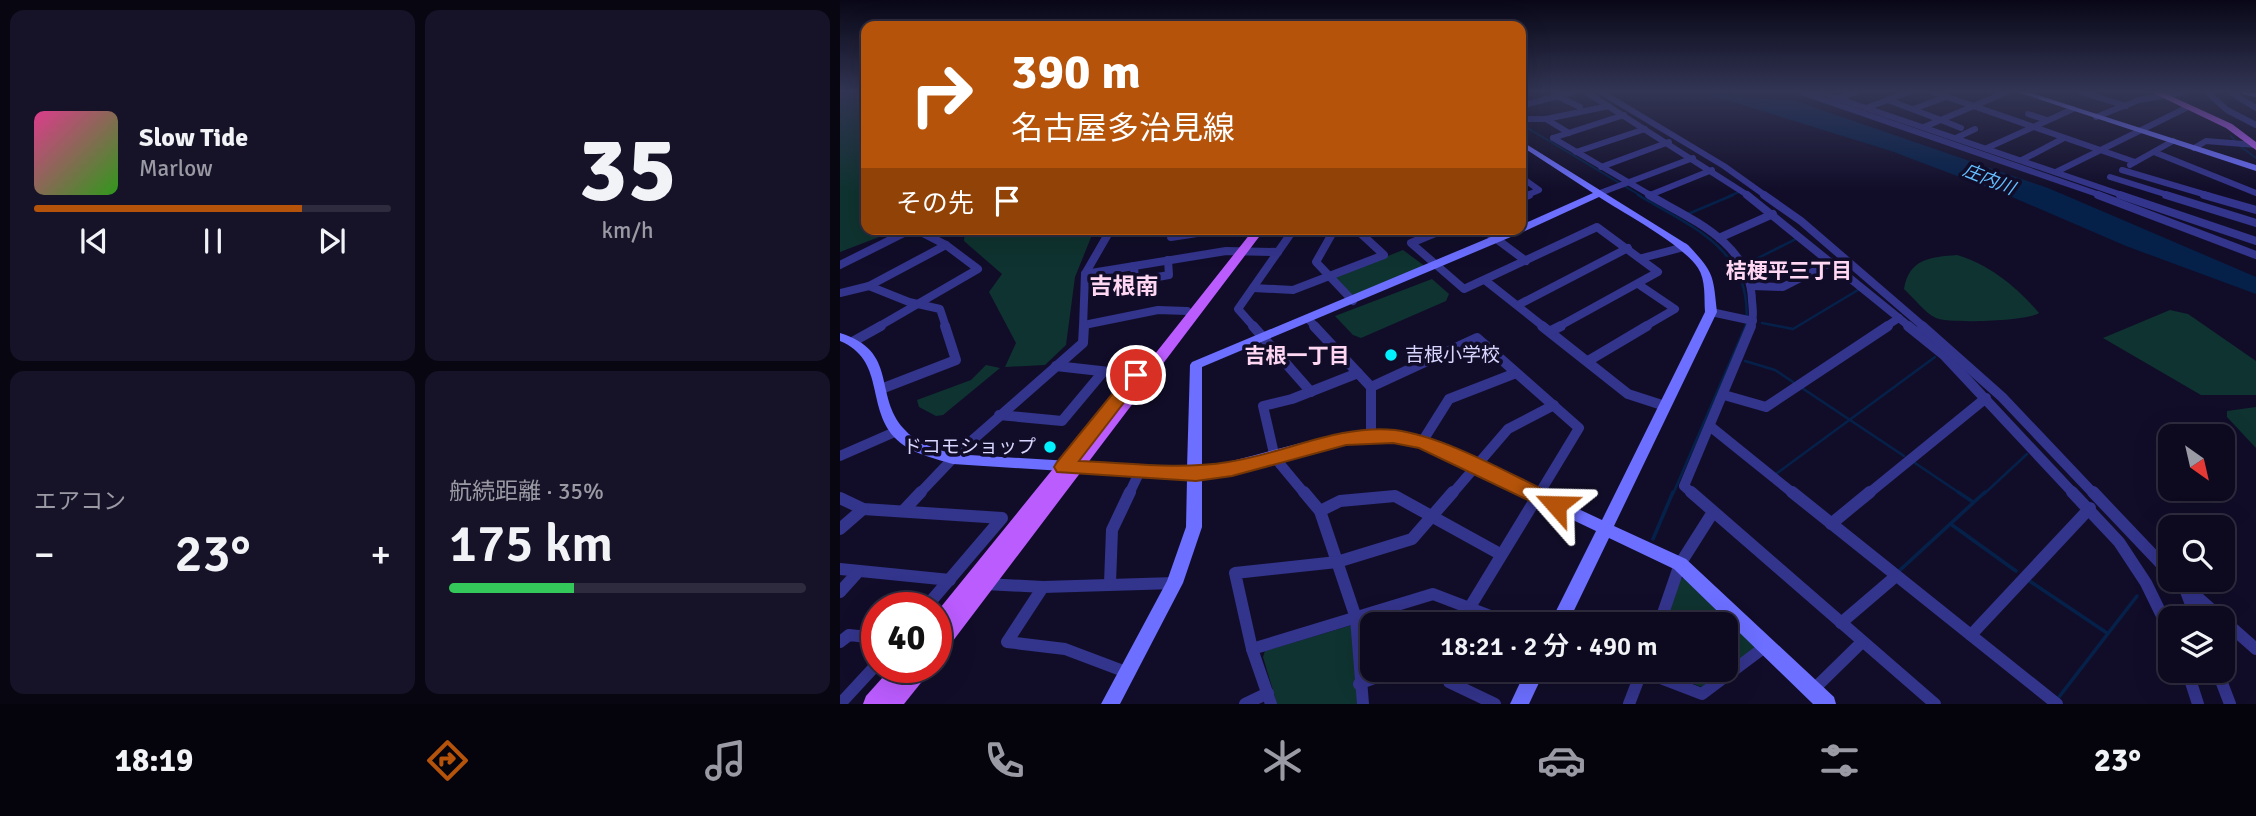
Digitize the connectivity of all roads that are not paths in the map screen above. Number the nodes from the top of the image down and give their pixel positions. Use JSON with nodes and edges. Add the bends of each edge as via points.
{"nodes":[{"id":1,"x":1556,"y":125,"type":"edge"},
{"id":2,"x":1594,"y":125,"type":"edge"},
{"id":3,"x":1639,"y":125,"type":"edge"},
{"id":4,"x":1649,"y":125,"type":"edge"},
{"id":5,"x":1896,"y":125,"type":"edge"},
{"id":6,"x":1917,"y":125,"type":"edge"},
{"id":7,"x":1929,"y":125,"type":"edge"},
{"id":8,"x":1953,"y":125,"type":"edge"},
{"id":9,"x":2027,"y":125,"type":"edge"},
{"id":10,"x":2037,"y":125,"type":"edge"},
{"id":11,"x":2120,"y":125,"type":"edge"},
{"id":12,"x":2148,"y":125,"type":"edge"},
{"id":13,"x":2227,"y":125,"type":"edge"},
{"id":14,"x":1924,"y":127,"type":"junction"},
{"id":15,"x":2033,"y":127,"type":"junction"},
{"id":16,"x":1961,"y":128,"type":"dead end"},
{"id":17,"x":1645,"y":129,"type":"junction"},
{"id":18,"x":1975,"y":130,"type":"dead end"},
{"id":19,"x":2136,"y":130,"type":"junction"},
{"id":20,"x":1569,"y":133,"type":"junction"},
{"id":21,"x":1956,"y":138,"type":"junction"},
{"id":22,"x":2064,"y":138,"type":"junction"},
{"id":23,"x":2173,"y":141,"type":"junction"},
{"id":24,"x":1668,"y":142,"type":"junction"},
{"id":25,"x":2255,"y":146,"type":"edge"},
{"id":26,"x":1987,"y":148,"type":"junction"},
{"id":27,"x":2194,"y":148,"type":"junction"},
{"id":28,"x":1526,"y":149,"type":"edge"},
{"id":29,"x":2099,"y":150,"type":"junction"},
{"id":30,"x":1576,"y":152,"type":"junction"},
{"id":31,"x":2154,"y":152,"type":"junction"},
{"id":32,"x":1693,"y":158,"type":"junction"},
{"id":33,"x":2022,"y":160,"type":"junction"},
{"id":34,"x":2135,"y":162,"type":"junction"},
{"id":35,"x":1601,"y":167,"type":"junction"},
{"id":36,"x":2256,"y":168,"type":"edge"},
{"id":37,"x":1712,"y":170,"type":"junction"},
{"id":38,"x":2122,"y":170,"type":"junction"},
{"id":39,"x":2056,"y":172,"type":"junction"},
{"id":40,"x":2110,"y":177,"type":"junction"},
{"id":41,"x":1526,"y":181,"type":"edge"},
{"id":42,"x":1628,"y":183,"type":"junction"},
{"id":43,"x":2095,"y":185,"type":"junction"},
{"id":44,"x":2252,"y":192,"type":"edge"},
{"id":45,"x":1600,"y":193,"type":"junction"},
{"id":46,"x":1650,"y":195,"type":"junction"},
{"id":47,"x":1526,"y":196,"type":"edge"},
{"id":48,"x":2231,"y":204,"type":"junction"},
{"id":49,"x":2256,"y":210,"type":"edge"},
{"id":50,"x":1773,"y":214,"type":"junction"},
{"id":51,"x":2256,"y":223,"type":"edge"},
{"id":52,"x":1526,"y":226,"type":"edge"},
{"id":53,"x":902,"y":235,"type":"edge"},
{"id":54,"x":926,"y":235,"type":"edge"},
{"id":55,"x":1108,"y":235,"type":"edge"},
{"id":56,"x":1247,"y":235,"type":"edge"},
{"id":57,"x":1254,"y":235,"type":"edge"},
{"id":58,"x":1290,"y":235,"type":"edge"},
{"id":59,"x":1331,"y":235,"type":"edge"},
{"id":60,"x":1363,"y":235,"type":"edge"},
{"id":61,"x":1425,"y":235,"type":"edge"},
{"id":62,"x":1491,"y":235,"type":"edge"},
{"id":63,"x":1506,"y":235,"type":"edge"},
{"id":64,"x":1719,"y":238,"type":"junction"},
{"id":65,"x":1497,"y":239,"type":"junction"},
{"id":66,"x":2256,"y":241,"type":"edge"},
{"id":67,"x":946,"y":245,"type":"junction"},
{"id":68,"x":1684,"y":247,"type":"junction"},
{"id":69,"x":1628,"y":248,"type":"junction"},
{"id":70,"x":1238,"y":251,"type":"junction"},
{"id":71,"x":1278,"y":253,"type":"junction"},
{"id":72,"x":2256,"y":255,"type":"edge"},
{"id":73,"x":1642,"y":258,"type":"junction"},
{"id":74,"x":1168,"y":260,"type":"junction"},
{"id":75,"x":1526,"y":261,"type":"junction"},
{"id":76,"x":1832,"y":262,"type":"junction"},
{"id":77,"x":840,"y":265,"type":"edge"},
{"id":78,"x":1134,"y":266,"type":"junction"},
{"id":79,"x":1437,"y":266,"type":"junction"},
{"id":80,"x":1085,"y":274,"type":"junction"},
{"id":81,"x":1328,"y":276,"type":"junction"},
{"id":82,"x":1486,"y":281,"type":"junction"},
{"id":83,"x":1638,"y":284,"type":"junction"},
{"id":84,"x":869,"y":286,"type":"junction"},
{"id":85,"x":1752,"y":286,"type":"junction"},
{"id":86,"x":1253,"y":288,"type":"junction"},
{"id":87,"x":840,"y":293,"type":"edge"},
{"id":88,"x":1353,"y":301,"type":"junction"},
{"id":89,"x":917,"y":303,"type":"junction"},
{"id":90,"x":1518,"y":305,"type":"junction"},
{"id":91,"x":1187,"y":311,"type":"junction"},
{"id":92,"x":1711,"y":312,"type":"junction"},
{"id":93,"x":1899,"y":318,"type":"junction"},
{"id":94,"x":1308,"y":319,"type":"junction"},
{"id":95,"x":1749,"y":320,"type":"junction"},
{"id":96,"x":1084,"y":325,"type":"junction"},
{"id":97,"x":1551,"y":331,"type":"junction"},
{"id":98,"x":1261,"y":338,"type":"junction"},
{"id":99,"x":847,"y":339,"type":"edge"},
{"id":100,"x":1588,"y":361,"type":"junction"},
{"id":101,"x":1056,"y":366,"type":"junction"},
{"id":102,"x":1103,"y":372,"type":"junction"},
{"id":103,"x":1358,"y":373,"type":"junction"},
{"id":104,"x":1516,"y":373,"type":"junction"},
{"id":105,"x":1136,"y":375,"type":"junction"},
{"id":106,"x":1371,"y":387,"type":"junction"},
{"id":107,"x":881,"y":389,"type":"junction"},
{"id":108,"x":1311,"y":392,"type":"junction"},
{"id":109,"x":1724,"y":395,"type":"junction"},
{"id":110,"x":1986,"y":398,"type":"junction"},
{"id":111,"x":1554,"y":405,"type":"junction"},
{"id":112,"x":1665,"y":405,"type":"junction"},
{"id":113,"x":999,"y":415,"type":"junction"},
{"id":114,"x":1711,"y":427,"type":"junction"},
{"id":115,"x":897,"y":431,"type":"junction"},
{"id":116,"x":1371,"y":436,"type":"junction"},
{"id":117,"x":1422,"y":442,"type":"junction"},
{"id":118,"x":840,"y":456,"type":"edge"},
{"id":119,"x":953,"y":458,"type":"junction"},
{"id":120,"x":1275,"y":458,"type":"junction"},
{"id":121,"x":1475,"y":467,"type":"junction"},
{"id":122,"x":1070,"y":468,"type":"junction"},
{"id":123,"x":1140,"y":471,"type":"junction"},
{"id":124,"x":1196,"y":474,"type":"junction"},
{"id":125,"x":1537,"y":496,"type":"junction"},
{"id":126,"x":840,"y":498,"type":"edge"},
{"id":127,"x":863,"y":509,"type":"junction"},
{"id":128,"x":2090,"y":509,"type":"junction"},
{"id":129,"x":904,"y":510,"type":"junction"},
{"id":130,"x":1320,"y":510,"type":"junction"},
{"id":131,"x":1713,"y":512,"type":"junction"},
{"id":132,"x":1433,"y":514,"type":"junction"},
{"id":133,"x":1831,"y":524,"type":"junction"},
{"id":134,"x":1605,"y":527,"type":"junction"},
{"id":135,"x":840,"y":529,"type":"edge"},
{"id":136,"x":1500,"y":554,"type":"junction"},
{"id":137,"x":2158,"y":560,"type":"edge"},
{"id":138,"x":1337,"y":562,"type":"junction"},
{"id":139,"x":1680,"y":564,"type":"junction"},
{"id":140,"x":840,"y":569,"type":"edge"},
{"id":141,"x":858,"y":572,"type":"junction"},
{"id":142,"x":1896,"y":576,"type":"junction"},
{"id":143,"x":950,"y":580,"type":"junction"},
{"id":144,"x":1110,"y":583,"type":"junction"},
{"id":145,"x":1175,"y":583,"type":"junction"},
{"id":146,"x":985,"y":584,"type":"junction"},
{"id":147,"x":1043,"y":587,"type":"junction"},
{"id":148,"x":840,"y":592,"type":"edge"},
{"id":149,"x":939,"y":592,"type":"edge"},
{"id":150,"x":2192,"y":592,"type":"edge"},
{"id":151,"x":1470,"y":606,"type":"junction"},
{"id":152,"x":2208,"y":606,"type":"edge"},
{"id":153,"x":2158,"y":608,"type":"edge"},
{"id":154,"x":952,"y":610,"type":"edge"},
{"id":155,"x":1467,"y":612,"type":"edge"},
{"id":156,"x":1484,"y":612,"type":"edge"},
{"id":157,"x":1564,"y":612,"type":"edge"},
{"id":158,"x":1663,"y":612,"type":"edge"},
{"id":159,"x":1356,"y":618,"type":"junction"},
{"id":160,"x":1840,"y":623,"type":"junction"},
{"id":161,"x":952,"y":626,"type":"edge"},
{"id":162,"x":2235,"y":630,"type":"edge"},
{"id":163,"x":1971,"y":635,"type":"junction"},
{"id":164,"x":861,"y":636,"type":"edge"},
{"id":165,"x":840,"y":642,"type":"edge"},
{"id":166,"x":1862,"y":642,"type":"junction"},
{"id":167,"x":1766,"y":646,"type":"junction"},
{"id":168,"x":1252,"y":649,"type":"junction"},
{"id":169,"x":2256,"y":649,"type":"edge"},
{"id":170,"x":1738,"y":667,"type":"edge"},
{"id":171,"x":1126,"y":672,"type":"junction"},
{"id":172,"x":861,"y":681,"type":"edge"},
{"id":173,"x":1364,"y":682,"type":"edge"},
{"id":174,"x":1449,"y":682,"type":"edge"},
{"id":175,"x":1530,"y":682,"type":"edge"},
{"id":176,"x":1638,"y":682,"type":"edge"},
{"id":177,"x":1671,"y":682,"type":"edge"},
{"id":178,"x":1718,"y":682,"type":"edge"},
{"id":179,"x":892,"y":683,"type":"edge"},
{"id":180,"x":908,"y":683,"type":"edge"},
{"id":181,"x":2191,"y":683,"type":"edge"},
{"id":182,"x":2222,"y":683,"type":"edge"},
{"id":183,"x":1359,"y":684,"type":"junction"},
{"id":184,"x":1813,"y":691,"type":"junction"},
{"id":185,"x":1270,"y":698,"type":"edge"},
{"id":186,"x":2054,"y":703,"type":"edge"},
{"id":187,"x":840,"y":704,"type":"edge"},
{"id":188,"x":874,"y":704,"type":"edge"},
{"id":189,"x":890,"y":704,"type":"edge"},
{"id":190,"x":1110,"y":704,"type":"edge"},
{"id":191,"x":1245,"y":704,"type":"edge"},
{"id":192,"x":1363,"y":704,"type":"edge"},
{"id":193,"x":1495,"y":704,"type":"edge"},
{"id":194,"x":1519,"y":704,"type":"edge"},
{"id":195,"x":1629,"y":704,"type":"edge"},
{"id":196,"x":1827,"y":704,"type":"edge"},
{"id":197,"x":1935,"y":704,"type":"edge"},
{"id":198,"x":2198,"y":704,"type":"edge"},
{"id":199,"x":2230,"y":704,"type":"edge"}],
"edges":[{"from":1,"to":20,"type":"street"},
{"from":2,"to":20,"type":"street"},
{"from":3,"to":17,"type":"street"},
{"from":4,"to":137,"type":"street","via":[[1724,166],[1801,221],[1877,285],[2002,397]]},
{"from":5,"to":72,"type":"street"},
{"from":6,"to":14,"type":"street"},
{"from":7,"to":14,"type":"street"},
{"from":8,"to":16,"type":"street"},
{"from":9,"to":15,"type":"street"},
{"from":10,"to":15,"type":"street"},
{"from":11,"to":19,"type":"street"},
{"from":12,"to":19,"type":"street"},
{"from":13,"to":25,"type":"main road"},
{"from":14,"to":21,"type":"street"},
{"from":15,"to":22,"type":"street"},
{"from":15,"to":26,"type":"street"},
{"from":17,"to":24,"type":"street"},
{"from":17,"to":30,"type":"street"},
{"from":18,"to":21,"type":"street"},
{"from":19,"to":23,"type":"street"},
{"from":19,"to":29,"type":"street"},
{"from":20,"to":30,"type":"street","via":[[1553,138]]},
{"from":21,"to":26,"type":"street"},
{"from":22,"to":29,"type":"street"},
{"from":22,"to":33,"type":"street"},
{"from":23,"to":27,"type":"street"},
{"from":23,"to":31,"type":"street"},
{"from":24,"to":32,"type":"street"},
{"from":24,"to":35,"type":"street"},
{"from":25,"to":27,"type":"street","via":[[2206,141]]},
{"from":26,"to":33,"type":"street"},
{"from":27,"to":36,"type":"street"},
{"from":28,"to":45,"type":"street"},
{"from":29,"to":34,"type":"street"},
{"from":29,"to":39,"type":"street"},
{"from":30,"to":35,"type":"street"},
{"from":31,"to":34,"type":"street"},
{"from":31,"to":44,"type":"street"},
{"from":32,"to":37,"type":"street"},
{"from":32,"to":42,"type":"street"},
{"from":33,"to":39,"type":"street"},
{"from":34,"to":38,"type":"street"},
{"from":35,"to":42,"type":"street"},
{"from":37,"to":46,"type":"street"},
{"from":37,"to":50,"type":"street"},
{"from":38,"to":40,"type":"street"},
{"from":38,"to":48,"type":"street"},
{"from":39,"to":43,"type":"street"},
{"from":40,"to":43,"type":"street"},
{"from":40,"to":51,"type":"street"},
{"from":41,"to":47,"type":"street","via":[[1539,190]]},
{"from":42,"to":45,"type":"street"},
{"from":42,"to":46,"type":"street"},
{"from":43,"to":66,"type":"street"},
{"from":44,"to":48,"type":"street"},
{"from":45,"to":52,"type":"street"},
{"from":45,"to":68,"type":"street"},
{"from":46,"to":64,"type":"street"},
{"from":48,"to":49,"type":"street"},
{"from":50,"to":64,"type":"street"},
{"from":50,"to":76,"type":"street"},
{"from":53,"to":77,"type":"street"},
{"from":54,"to":67,"type":"street"},
{"from":55,"to":80,"type":"street"},
{"from":56,"to":70,"type":"main road"},
{"from":57,"to":70,"type":"main road"},
{"from":58,"to":71,"type":"street"},
{"from":59,"to":81,"type":"street","via":[[1316,262]]},
{"from":60,"to":81,"type":"street","via":[[1384,254]]},
{"from":61,"to":79,"type":"street","via":[[1411,243]]},
{"from":62,"to":65,"type":"street"},
{"from":63,"to":65,"type":"street"},
{"from":64,"to":85,"type":"street","via":[[1741,259]]},
{"from":65,"to":75,"type":"street"},
{"from":65,"to":79,"type":"street"},
{"from":67,"to":84,"type":"street"},
{"from":67,"to":89,"type":"street","via":[[978,269]]},
{"from":68,"to":73,"type":"street"},
{"from":68,"to":92,"type":"street","via":[[1708,278]]},
{"from":69,"to":73,"type":"street"},
{"from":69,"to":75,"type":"street","via":[[1597,227]]},
{"from":69,"to":90,"type":"street"},
{"from":70,"to":71,"type":"street"},
{"from":70,"to":74,"type":"street"},
{"from":70,"to":91,"type":"main road"},
{"from":70,"to":122,"type":"main road"},
{"from":71,"to":86,"type":"street"},
{"from":73,"to":83,"type":"street","via":[[1658,272]]},
{"from":74,"to":78,"type":"street"},
{"from":74,"to":78,"type":"street","via":[[1169,275],[1135,281]]},
{"from":75,"to":82,"type":"street"},
{"from":76,"to":85,"type":"street","via":[[1783,287]]},
{"from":76,"to":93,"type":"street"},
{"from":78,"to":80,"type":"street"},
{"from":79,"to":82,"type":"street","via":[[1464,289]]},
{"from":79,"to":88,"type":"street"},
{"from":80,"to":96,"type":"street"},
{"from":81,"to":86,"type":"street","via":[[1293,290]]},
{"from":81,"to":88,"type":"street"},
{"from":82,"to":90,"type":"street"},
{"from":83,"to":97,"type":"street"},
{"from":83,"to":100,"type":"street","via":[[1675,309]]},
{"from":84,"to":87,"type":"street"},
{"from":84,"to":89,"type":"street"},
{"from":85,"to":95,"type":"street"},
{"from":86,"to":98,"type":"street","via":[[1238,309]]},
{"from":88,"to":94,"type":"street"},
{"from":89,"to":99,"type":"street"},
{"from":89,"to":107,"type":"street","via":[[940,309],[956,360]]},
{"from":90,"to":97,"type":"street"},
{"from":91,"to":96,"type":"street","via":[[1158,310]]},
{"from":91,"to":105,"type":"main road"},
{"from":92,"to":95,"type":"street"},
{"from":92,"to":112,"type":"street"},
{"from":93,"to":109,"type":"street","via":[[1766,407]]},
{"from":93,"to":110,"type":"street"},
{"from":94,"to":98,"type":"street"},
{"from":94,"to":103,"type":"street"},
{"from":95,"to":109,"type":"street"},
{"from":96,"to":101,"type":"street","via":[[1083,343]]},
{"from":97,"to":100,"type":"street"},
{"from":98,"to":108,"type":"street"},
{"from":98,"to":124,"type":"street","via":[[1196,365]]},
{"from":99,"to":107,"type":"street","via":[[874,364]]},
{"from":100,"to":112,"type":"street","via":[[1628,394]]},
{"from":101,"to":102,"type":"street"},
{"from":101,"to":113,"type":"street"},
{"from":102,"to":105,"type":"street"},
{"from":102,"to":113,"type":"street","via":[[1062,421]]},
{"from":103,"to":106,"type":"street"},
{"from":103,"to":108,"type":"street"},
{"from":104,"to":106,"type":"street","via":[[1477,338]]},
{"from":104,"to":111,"type":"street"},
{"from":104,"to":117,"type":"street","via":[[1448,399]]},
{"from":105,"to":122,"type":"main road"},
{"from":106,"to":116,"type":"street"},
{"from":107,"to":115,"type":"street"},
{"from":108,"to":120,"type":"street","via":[[1263,406]]},
{"from":109,"to":114,"type":"street"},
{"from":110,"to":128,"type":"street"},
{"from":110,"to":133,"type":"street"},
{"from":111,"to":121,"type":"street","via":[[1508,429]]},
{"from":111,"to":125,"type":"street","via":[[1579,428]]},
{"from":112,"to":134,"type":"street"},
{"from":113,"to":119,"type":"street"},
{"from":114,"to":131,"type":"street","via":[[1684,486]]},
{"from":114,"to":133,"type":"street"},
{"from":115,"to":118,"type":"street"},
{"from":115,"to":119,"type":"street","via":[[915,446]]},
{"from":116,"to":117,"type":"street"},
{"from":116,"to":120,"type":"street"},
{"from":117,"to":121,"type":"street"},
{"from":119,"to":122,"type":"street"},
{"from":119,"to":129,"type":"street"},
{"from":120,"to":124,"type":"street"},
{"from":120,"to":130,"type":"street"},
{"from":121,"to":125,"type":"street"},
{"from":121,"to":132,"type":"street"},
{"from":122,"to":123,"type":"street"},
{"from":122,"to":146,"type":"main road"},
{"from":122,"to":154,"type":"main road"},
{"from":123,"to":124,"type":"street"},
{"from":123,"to":144,"type":"street","via":[[1112,530]]},
{"from":124,"to":145,"type":"street","via":[[1194,527]]},
{"from":125,"to":134,"type":"street"},
{"from":125,"to":136,"type":"street"},
{"from":126,"to":127,"type":"street"},
{"from":127,"to":129,"type":"street"},
{"from":127,"to":135,"type":"street"},
{"from":128,"to":153,"type":"street","via":[[2119,542]]},
{"from":128,"to":163,"type":"street"},
{"from":129,"to":143,"type":"street","via":[[1002,518]]},
{"from":130,"to":132,"type":"street","via":[[1340,501],[1395,496]]},
{"from":130,"to":138,"type":"street"},
{"from":131,"to":139,"type":"street"},
{"from":131,"to":160,"type":"street"},
{"from":132,"to":136,"type":"street"},
{"from":132,"to":138,"type":"street","via":[[1412,538]]},
{"from":133,"to":142,"type":"street"},
{"from":134,"to":139,"type":"street"},
{"from":134,"to":157,"type":"street"},
{"from":136,"to":151,"type":"street"},
{"from":138,"to":159,"type":"street"},
{"from":138,"to":168,"type":"street","via":[[1235,573]]},
{"from":139,"to":158,"type":"street"},
{"from":139,"to":167,"type":"street"},
{"from":140,"to":141,"type":"street"},
{"from":141,"to":143,"type":"street"},
{"from":141,"to":148,"type":"street"},
{"from":142,"to":160,"type":"street"},
{"from":142,"to":163,"type":"street"},
{"from":143,"to":149,"type":"street"},
{"from":144,"to":145,"type":"street"},
{"from":144,"to":147,"type":"street"},
{"from":145,"to":171,"type":"street"},
{"from":146,"to":147,"type":"street"},
{"from":146,"to":161,"type":"main road"},
{"from":147,"to":171,"type":"street","via":[[1007,642],[1065,649]]},
{"from":150,"to":152,"type":"street"},
{"from":151,"to":155,"type":"street"},
{"from":151,"to":156,"type":"street"},
{"from":151,"to":159,"type":"street","via":[[1433,594]]},
{"from":159,"to":168,"type":"street"},
{"from":159,"to":183,"type":"street"},
{"from":160,"to":166,"type":"street"},
{"from":162,"to":169,"type":"street"},
{"from":163,"to":186,"type":"street"},
{"from":164,"to":165,"type":"street","via":[[849,635]]},
{"from":166,"to":184,"type":"street"},
{"from":166,"to":197,"type":"street"},
{"from":167,"to":170,"type":"street"},
{"from":167,"to":184,"type":"street"},
{"from":168,"to":185,"type":"street"},
{"from":171,"to":190,"type":"street"},
{"from":172,"to":187,"type":"street"},
{"from":173,"to":183,"type":"street"},
{"from":174,"to":193,"type":"street"},
{"from":175,"to":194,"type":"street"},
{"from":176,"to":195,"type":"street"},
{"from":177,"to":178,"type":"street","via":[[1702,694]]},
{"from":179,"to":188,"type":"main road"},
{"from":180,"to":189,"type":"main road"},
{"from":181,"to":198,"type":"street"},
{"from":182,"to":199,"type":"street"},
{"from":183,"to":192,"type":"street"},
{"from":184,"to":196,"type":"street"},
{"from":185,"to":191,"type":"street"}]}
